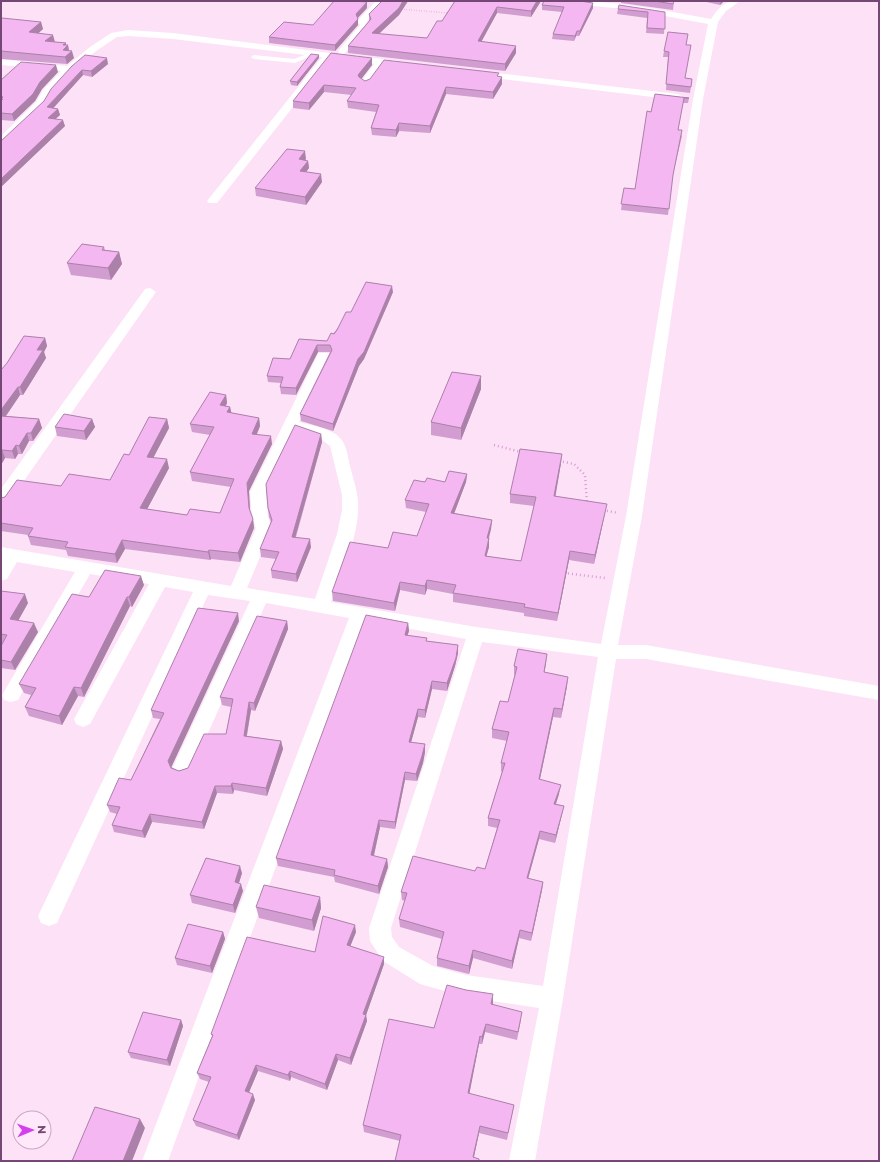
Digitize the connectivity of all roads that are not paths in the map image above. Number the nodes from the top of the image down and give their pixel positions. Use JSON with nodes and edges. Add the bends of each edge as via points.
{"nodes":[{"id":1,"x":575,"y":1,"type":"edge"},
{"id":2,"x":736,"y":1,"type":"edge"},
{"id":3,"x":379,"y":4,"type":"edge"},
{"id":4,"x":712,"y":22,"type":"junction"},
{"id":5,"x":314,"y":53,"type":"junction"},
{"id":6,"x":334,"y":55,"type":"junction"},
{"id":7,"x":254,"y":57,"type":"dead end"},
{"id":8,"x":1,"y":62,"type":"edge"},
{"id":9,"x":381,"y":62,"type":"junction"},
{"id":10,"x":419,"y":67,"type":"edge"},
{"id":11,"x":69,"y":69,"type":"junction"},
{"id":12,"x":472,"y":73,"type":"edge"},
{"id":13,"x":365,"y":83,"type":"edge"},
{"id":14,"x":698,"y":99,"type":"junction"},
{"id":15,"x":1,"y":142,"type":"edge"},
{"id":16,"x":213,"y":201,"type":"dead end"},
{"id":17,"x":150,"y":292,"type":"dead end"},
{"id":18,"x":324,"y":356,"type":"dead end"},
{"id":19,"x":292,"y":424,"type":"junction"},
{"id":20,"x":1,"y":501,"type":"edge"},
{"id":21,"x":7,"y":554,"type":"edge"},
{"id":22,"x":86,"y":568,"type":"junction"},
{"id":23,"x":1,"y":575,"type":"edge"},
{"id":24,"x":160,"y":580,"type":"junction"},
{"id":25,"x":203,"y":588,"type":"junction"},
{"id":26,"x":236,"y":593,"type":"junction"},
{"id":27,"x":261,"y":596,"type":"junction"},
{"id":28,"x":321,"y":606,"type":"junction"},
{"id":29,"x":360,"y":613,"type":"junction"},
{"id":30,"x":476,"y":634,"type":"junction"},
{"id":31,"x":609,"y":652,"type":"junction"},
{"id":32,"x":879,"y":693,"type":"edge"},
{"id":33,"x":10,"y":695,"type":"dead end"},
{"id":34,"x":83,"y":719,"type":"dead end"},
{"id":35,"x":182,"y":769,"type":"edge"},
{"id":36,"x":49,"y":916,"type":"dead end"},
{"id":37,"x":552,"y":999,"type":"junction"},
{"id":38,"x":155,"y":1161,"type":"edge"},
{"id":39,"x":522,"y":1161,"type":"edge"}],
"edges":[{"from":1,"to":4,"type":"street","via":[[634,7]]},
{"from":2,"to":4,"type":"street","via":[[723,9]]},
{"from":3,"to":6,"type":"street","via":[[372,8],[362,22],[366,25]]},
{"from":4,"to":14,"type":"street"},
{"from":5,"to":6,"type":"street"},
{"from":5,"to":7,"type":"lane","via":[[295,61]]},
{"from":5,"to":11,"type":"street","via":[[173,36],[121,33],[93,49]]},
{"from":6,"to":9,"type":"street"},
{"from":6,"to":16,"type":"street"},
{"from":8,"to":11,"type":"street"},
{"from":9,"to":10,"type":"street"},
{"from":9,"to":13,"type":"street"},
{"from":11,"to":15,"type":"street","via":[[40,104]]},
{"from":12,"to":14,"type":"street"},
{"from":14,"to":31,"type":"street","via":[[634,516]]},
{"from":17,"to":20,"type":"street"},
{"from":18,"to":19,"type":"street"},
{"from":19,"to":26,"type":"street","via":[[258,492],[260,517],[264,528]]},
{"from":19,"to":28,"type":"street","via":[[332,439],[336,443],[348,486],[350,510]]},
{"from":21,"to":22,"type":"street"},
{"from":21,"to":23,"type":"street"},
{"from":22,"to":24,"type":"street"},
{"from":22,"to":33,"type":"street"},
{"from":24,"to":25,"type":"street"},
{"from":24,"to":34,"type":"street"},
{"from":25,"to":26,"type":"street"},
{"from":25,"to":36,"type":"street"},
{"from":26,"to":27,"type":"street"},
{"from":27,"to":28,"type":"street"},
{"from":27,"to":35,"type":"street"},
{"from":28,"to":29,"type":"street"},
{"from":29,"to":30,"type":"street"},
{"from":29,"to":38,"type":"street"},
{"from":30,"to":31,"type":"street"},
{"from":30,"to":37,"type":"street","via":[[380,928],[381,941],[391,954],[428,976],[466,986]]},
{"from":31,"to":32,"type":"street","via":[[646,652]]},
{"from":31,"to":37,"type":"street","via":[[600,694]]},
{"from":37,"to":39,"type":"street"}]}
